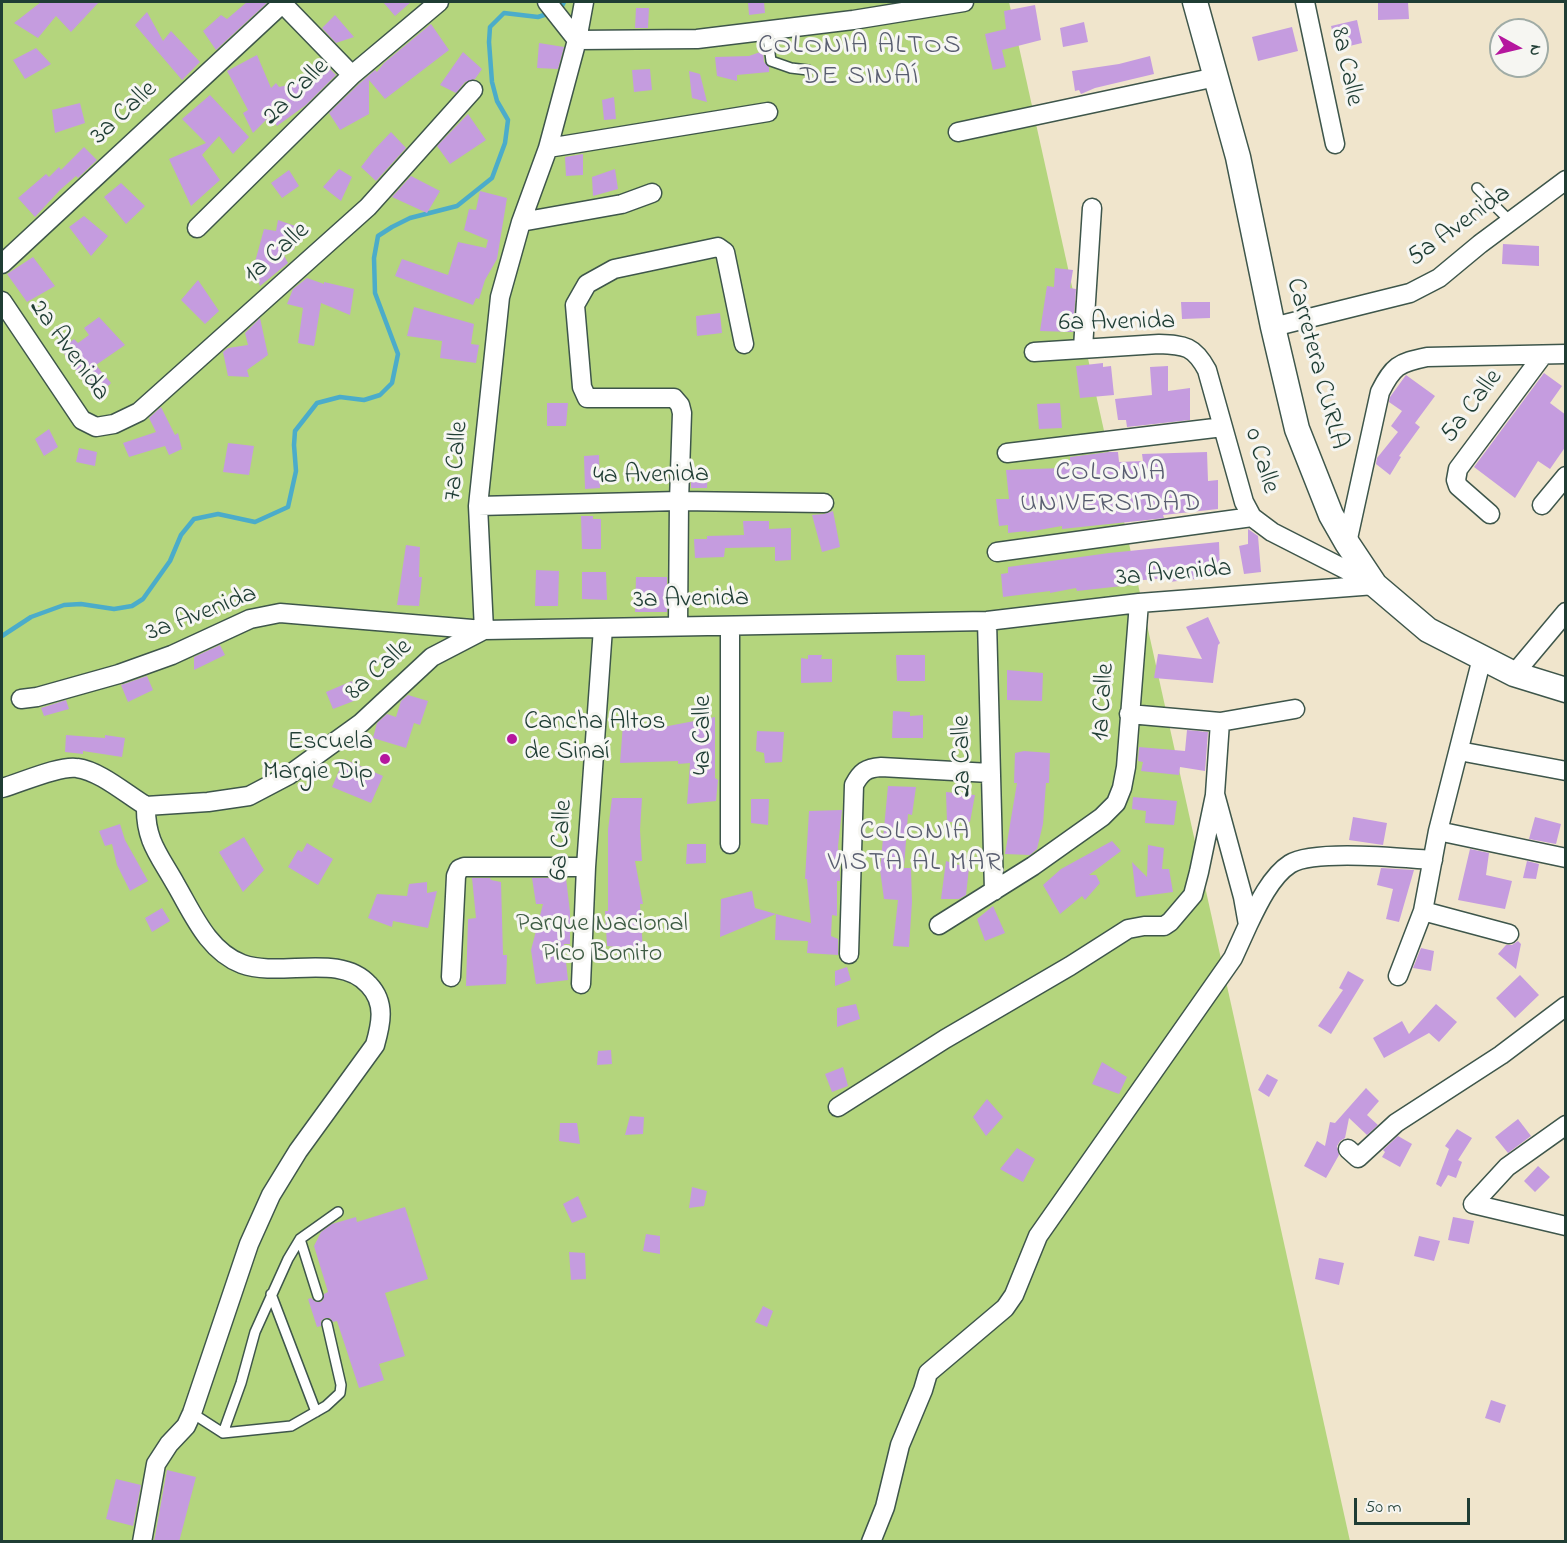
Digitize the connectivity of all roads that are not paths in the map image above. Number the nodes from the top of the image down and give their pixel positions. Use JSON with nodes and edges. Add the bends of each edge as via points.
{"nodes":[{"id":1,"x":283,"y":2,"type":"edge"},
{"id":2,"x":439,"y":2,"type":"edge"},
{"id":3,"x":547,"y":2,"type":"edge"},
{"id":4,"x":584,"y":2,"type":"edge"},
{"id":5,"x":964,"y":2,"type":"edge"},
{"id":6,"x":1195,"y":2,"type":"edge"},
{"id":7,"x":1305,"y":2,"type":"edge"},
{"id":8,"x":767,"y":30,"type":"junction"},
{"id":9,"x":577,"y":40,"type":"junction"},
{"id":10,"x":807,"y":70,"type":"dead end"},
{"id":11,"x":352,"y":75,"type":"junction"},
{"id":12,"x":1216,"y":77,"type":"junction"},
{"id":13,"x":473,"y":90,"type":"dead end"},
{"id":14,"x":768,"y":112,"type":"dead end"},
{"id":15,"x":958,"y":132,"type":"dead end"},
{"id":16,"x":1335,"y":144,"type":"dead end"},
{"id":17,"x":548,"y":148,"type":"junction"},
{"id":18,"x":1566,"y":180,"type":"edge"},
{"id":19,"x":1477,"y":188,"type":"dead end"},
{"id":20,"x":652,"y":193,"type":"dead end"},
{"id":21,"x":1092,"y":208,"type":"dead end"},
{"id":22,"x":521,"y":222,"type":"junction"},
{"id":23,"x":1511,"y":222,"type":"junction"},
{"id":24,"x":197,"y":228,"type":"dead end"},
{"id":25,"x":2,"y":264,"type":"edge"},
{"id":26,"x":2,"y":301,"type":"edge"},
{"id":27,"x":1273,"y":327,"type":"junction"},
{"id":28,"x":744,"y":344,"type":"dead end"},
{"id":29,"x":1083,"y":348,"type":"junction"},
{"id":30,"x":1034,"y":352,"type":"dead end"},
{"id":31,"x":1199,"y":354,"type":"joint"},
{"id":32,"x":1566,"y":354,"type":"edge"},
{"id":33,"x":1543,"y":355,"type":"junction"},
{"id":34,"x":96,"y":427,"type":"joint"},
{"id":35,"x":1223,"y":427,"type":"junction"},
{"id":36,"x":1007,"y":453,"type":"dead end"},
{"id":37,"x":1566,"y":476,"type":"edge"},
{"id":38,"x":679,"y":501,"type":"junction"},
{"id":39,"x":824,"y":503,"type":"dead end"},
{"id":40,"x":478,"y":506,"type":"junction"},
{"id":41,"x":1542,"y":506,"type":"dead end"},
{"id":42,"x":1490,"y":514,"type":"dead end"},
{"id":43,"x":1252,"y":517,"type":"junction"},
{"id":44,"x":1347,"y":543,"type":"junction"},
{"id":45,"x":997,"y":552,"type":"dead end"},
{"id":46,"x":1375,"y":585,"type":"junction"},
{"id":47,"x":1139,"y":603,"type":"junction"},
{"id":48,"x":1566,"y":612,"type":"edge"},
{"id":49,"x":987,"y":621,"type":"junction"},
{"id":50,"x":678,"y":626,"type":"junction"},
{"id":51,"x":730,"y":626,"type":"junction"},
{"id":52,"x":603,"y":628,"type":"junction"},
{"id":53,"x":484,"y":630,"type":"junction"},
{"id":54,"x":1482,"y":658,"type":"junction"},
{"id":55,"x":1514,"y":674,"type":"junction"},
{"id":56,"x":1566,"y":690,"type":"edge"},
{"id":57,"x":21,"y":699,"type":"dead end"},
{"id":58,"x":1295,"y":709,"type":"dead end"},
{"id":59,"x":1129,"y":714,"type":"junction"},
{"id":60,"x":1220,"y":722,"type":"junction"},
{"id":61,"x":1459,"y":752,"type":"junction"},
{"id":62,"x":1566,"y":771,"type":"edge"},
{"id":63,"x":990,"y":774,"type":"junction"},
{"id":64,"x":2,"y":789,"type":"edge"},
{"id":65,"x":1215,"y":794,"type":"junction"},
{"id":66,"x":146,"y":806,"type":"junction"},
{"id":67,"x":1438,"y":831,"type":"junction"},
{"id":68,"x":730,"y":844,"type":"dead end"},
{"id":69,"x":1566,"y":858,"type":"edge"},
{"id":70,"x":1433,"y":860,"type":"junction"},
{"id":71,"x":586,"y":867,"type":"junction"},
{"id":72,"x":994,"y":891,"type":"junction"},
{"id":73,"x":1423,"y":910,"type":"junction"},
{"id":74,"x":939,"y":925,"type":"dead end"},
{"id":75,"x":1248,"y":925,"type":"junction"},
{"id":76,"x":1509,"y":934,"type":"dead end"},
{"id":77,"x":849,"y":954,"type":"dead end"},
{"id":78,"x":1398,"y":976,"type":"dead end"},
{"id":79,"x":451,"y":977,"type":"dead end"},
{"id":80,"x":581,"y":984,"type":"dead end"},
{"id":81,"x":1566,"y":1006,"type":"edge"},
{"id":82,"x":838,"y":1107,"type":"dead end"},
{"id":83,"x":1566,"y":1125,"type":"edge"},
{"id":84,"x":1348,"y":1149,"type":"dead end"},
{"id":85,"x":1566,"y":1210,"type":"edge"},
{"id":86,"x":338,"y":1212,"type":"dead end"},
{"id":87,"x":1557,"y":1225,"type":"edge"},
{"id":88,"x":300,"y":1239,"type":"junction"},
{"id":89,"x":271,"y":1294,"type":"junction"},
{"id":90,"x":318,"y":1296,"type":"dead end"},
{"id":91,"x":327,"y":1324,"type":"dead end"},
{"id":92,"x":316,"y":1412,"type":"junction"},
{"id":93,"x":192,"y":1413,"type":"junction"},
{"id":94,"x":223,"y":1433,"type":"junction"},
{"id":95,"x":142,"y":1542,"type":"edge"},
{"id":96,"x":871,"y":1542,"type":"edge"}],
"edges":[{"from":1,"to":11,"type":"street"},
{"from":1,"to":25,"type":"street","name":"3a Calle"},
{"from":2,"to":11,"type":"street","name":"2a Calle"},
{"from":3,"to":9,"type":"street"},
{"from":4,"to":9,"type":"street","name":"7a Calle"},
{"from":5,"to":8,"type":"street"},
{"from":6,"to":12,"type":"main road","name":"Carretera CURLA"},
{"from":7,"to":16,"type":"street","name":"8a Calle"},
{"from":8,"to":9,"type":"street","via":[[698,39]]},
{"from":8,"to":10,"type":"lane","via":[[771,61]]},
{"from":9,"to":17,"type":"street","name":"7a Calle"},
{"from":11,"to":24,"type":"street","name":"2a Calle"},
{"from":12,"to":15,"type":"street"},
{"from":12,"to":27,"type":"main road","name":"Carretera CURLA","via":[[1238,157]]},
{"from":13,"to":34,"type":"street","name":"1a Calle","via":[[368,207],[148,404],[114,424]]},
{"from":14,"to":17,"type":"street"},
{"from":17,"to":22,"type":"street","name":"7a Calle"},
{"from":18,"to":23,"type":"street","name":"5a Avenida"},
{"from":19,"to":23,"type":"lane"},
{"from":20,"to":22,"type":"street","via":[[595,210]]},
{"from":21,"to":29,"type":"street"},
{"from":22,"to":40,"type":"street","name":"7a Calle","via":[[500,297]]},
{"from":23,"to":27,"type":"street","name":"5a Avenida","via":[[1440,278],[1410,293]]},
{"from":26,"to":34,"type":"street","name":"2a Avenida","via":[[82,420]]},
{"from":27,"to":44,"type":"main road","name":"Carretera CURLA","via":[[1297,429],[1331,515]]},
{"from":28,"to":38,"type":"street","via":[[725,252],[718,248],[614,269],[586,284],[575,305],[582,387],[587,398],[674,398],[680,405]]},
{"from":29,"to":30,"type":"street","name":"6a Avenida"},
{"from":29,"to":31,"type":"street","name":"6a Avenida","via":[[1178,345]]},
{"from":31,"to":35,"type":"street","name":"0 Calle"},
{"from":32,"to":33,"type":"street"},
{"from":33,"to":42,"type":"street","name":"5a Calle","via":[[1458,469],[1458,486]]},
{"from":33,"to":44,"type":"street","via":[[1426,357],[1405,361],[1389,374],[1380,392]]},
{"from":35,"to":36,"type":"street"},
{"from":35,"to":43,"type":"street","name":"0 Calle","via":[[1244,502]]},
{"from":37,"to":41,"type":"street"},
{"from":38,"to":39,"type":"street","name":"4a Avenida"},
{"from":38,"to":40,"type":"street","name":"4a Avenida"},
{"from":38,"to":50,"type":"street"},
{"from":40,"to":53,"type":"street","name":"7a Calle"},
{"from":43,"to":45,"type":"street"},
{"from":43,"to":46,"type":"street","name":"0 Calle","via":[[1272,532]]},
{"from":44,"to":46,"type":"main road","name":"Carretera CURLA"},
{"from":46,"to":47,"type":"street","name":"3a Avenida"},
{"from":46,"to":54,"type":"main road","name":"Carretera CURLA","via":[[1428,630]]},
{"from":47,"to":49,"type":"street","name":"3a Avenida"},
{"from":47,"to":59,"type":"street","name":"1a Calle"},
{"from":48,"to":55,"type":"street"},
{"from":49,"to":51,"type":"street","name":"3a Avenida"},
{"from":49,"to":63,"type":"street","name":"2a Calle"},
{"from":50,"to":51,"type":"street","name":"3a Avenida"},
{"from":50,"to":52,"type":"street","name":"3a Avenida"},
{"from":51,"to":68,"type":"street","name":"4a Calle"},
{"from":52,"to":53,"type":"street","name":"3a Avenida"},
{"from":52,"to":71,"type":"street","name":"6a Calle"},
{"from":53,"to":57,"type":"street","name":"3a Avenida","via":[[280,613],[250,620],[119,674]]},
{"from":53,"to":66,"type":"street","name":"8a Calle","via":[[432,657],[361,723],[289,775],[249,796]]},
{"from":54,"to":55,"type":"main road","name":"Carretera CURLA"},
{"from":54,"to":61,"type":"street"},
{"from":55,"to":56,"type":"main road","name":"Carretera CURLA"},
{"from":58,"to":60,"type":"street"},
{"from":59,"to":60,"type":"street"},
{"from":59,"to":72,"type":"street","name":"1a Calle","via":[[1126,767],[1116,803],[1102,817]]},
{"from":60,"to":65,"type":"street"},
{"from":61,"to":62,"type":"street"},
{"from":61,"to":67,"type":"street"},
{"from":63,"to":72,"type":"street","name":"2a Calle"},
{"from":63,"to":77,"type":"street","via":[[880,767],[861,772],[854,784]]},
{"from":64,"to":66,"type":"street","via":[[75,767],[94,773]]},
{"from":65,"to":75,"type":"street"},
{"from":65,"to":82,"type":"street","via":[[1193,895],[1170,922],[1128,929]]},
{"from":66,"to":93,"type":"street","via":[[148,836],[212,944],[242,964],[259,968],[350,971],[364,978],[381,1005],[375,1045],[271,1195],[249,1244]]},
{"from":67,"to":69,"type":"street"},
{"from":67,"to":70,"type":"street"},
{"from":70,"to":73,"type":"street"},
{"from":70,"to":75,"type":"street","via":[[1309,857],[1289,864],[1261,898]]},
{"from":71,"to":79,"type":"street","via":[[459,869]]},
{"from":71,"to":80,"type":"street","name":"6a Calle"},
{"from":72,"to":74,"type":"street"},
{"from":73,"to":76,"type":"street"},
{"from":73,"to":78,"type":"street"},
{"from":75,"to":96,"type":"street","via":[[1227,967],[1038,1236],[1005,1308],[928,1373],[900,1445],[885,1507]]},
{"from":81,"to":84,"type":"street","via":[[1501,1055],[1396,1123],[1358,1158]]},
{"from":83,"to":87,"type":"street","via":[[1507,1167],[1473,1204]]},
{"from":85,"to":87,"type":"street"},
{"from":86,"to":88,"type":"lane"},
{"from":88,"to":89,"type":"lane"},
{"from":88,"to":90,"type":"lane"},
{"from":89,"to":92,"type":"lane"},
{"from":89,"to":94,"type":"lane"},
{"from":91,"to":92,"type":"lane","via":[[340,1393]]},
{"from":92,"to":94,"type":"lane","via":[[291,1426]]},
{"from":93,"to":94,"type":"lane"},
{"from":93,"to":95,"type":"street","via":[[156,1464]]}]}
